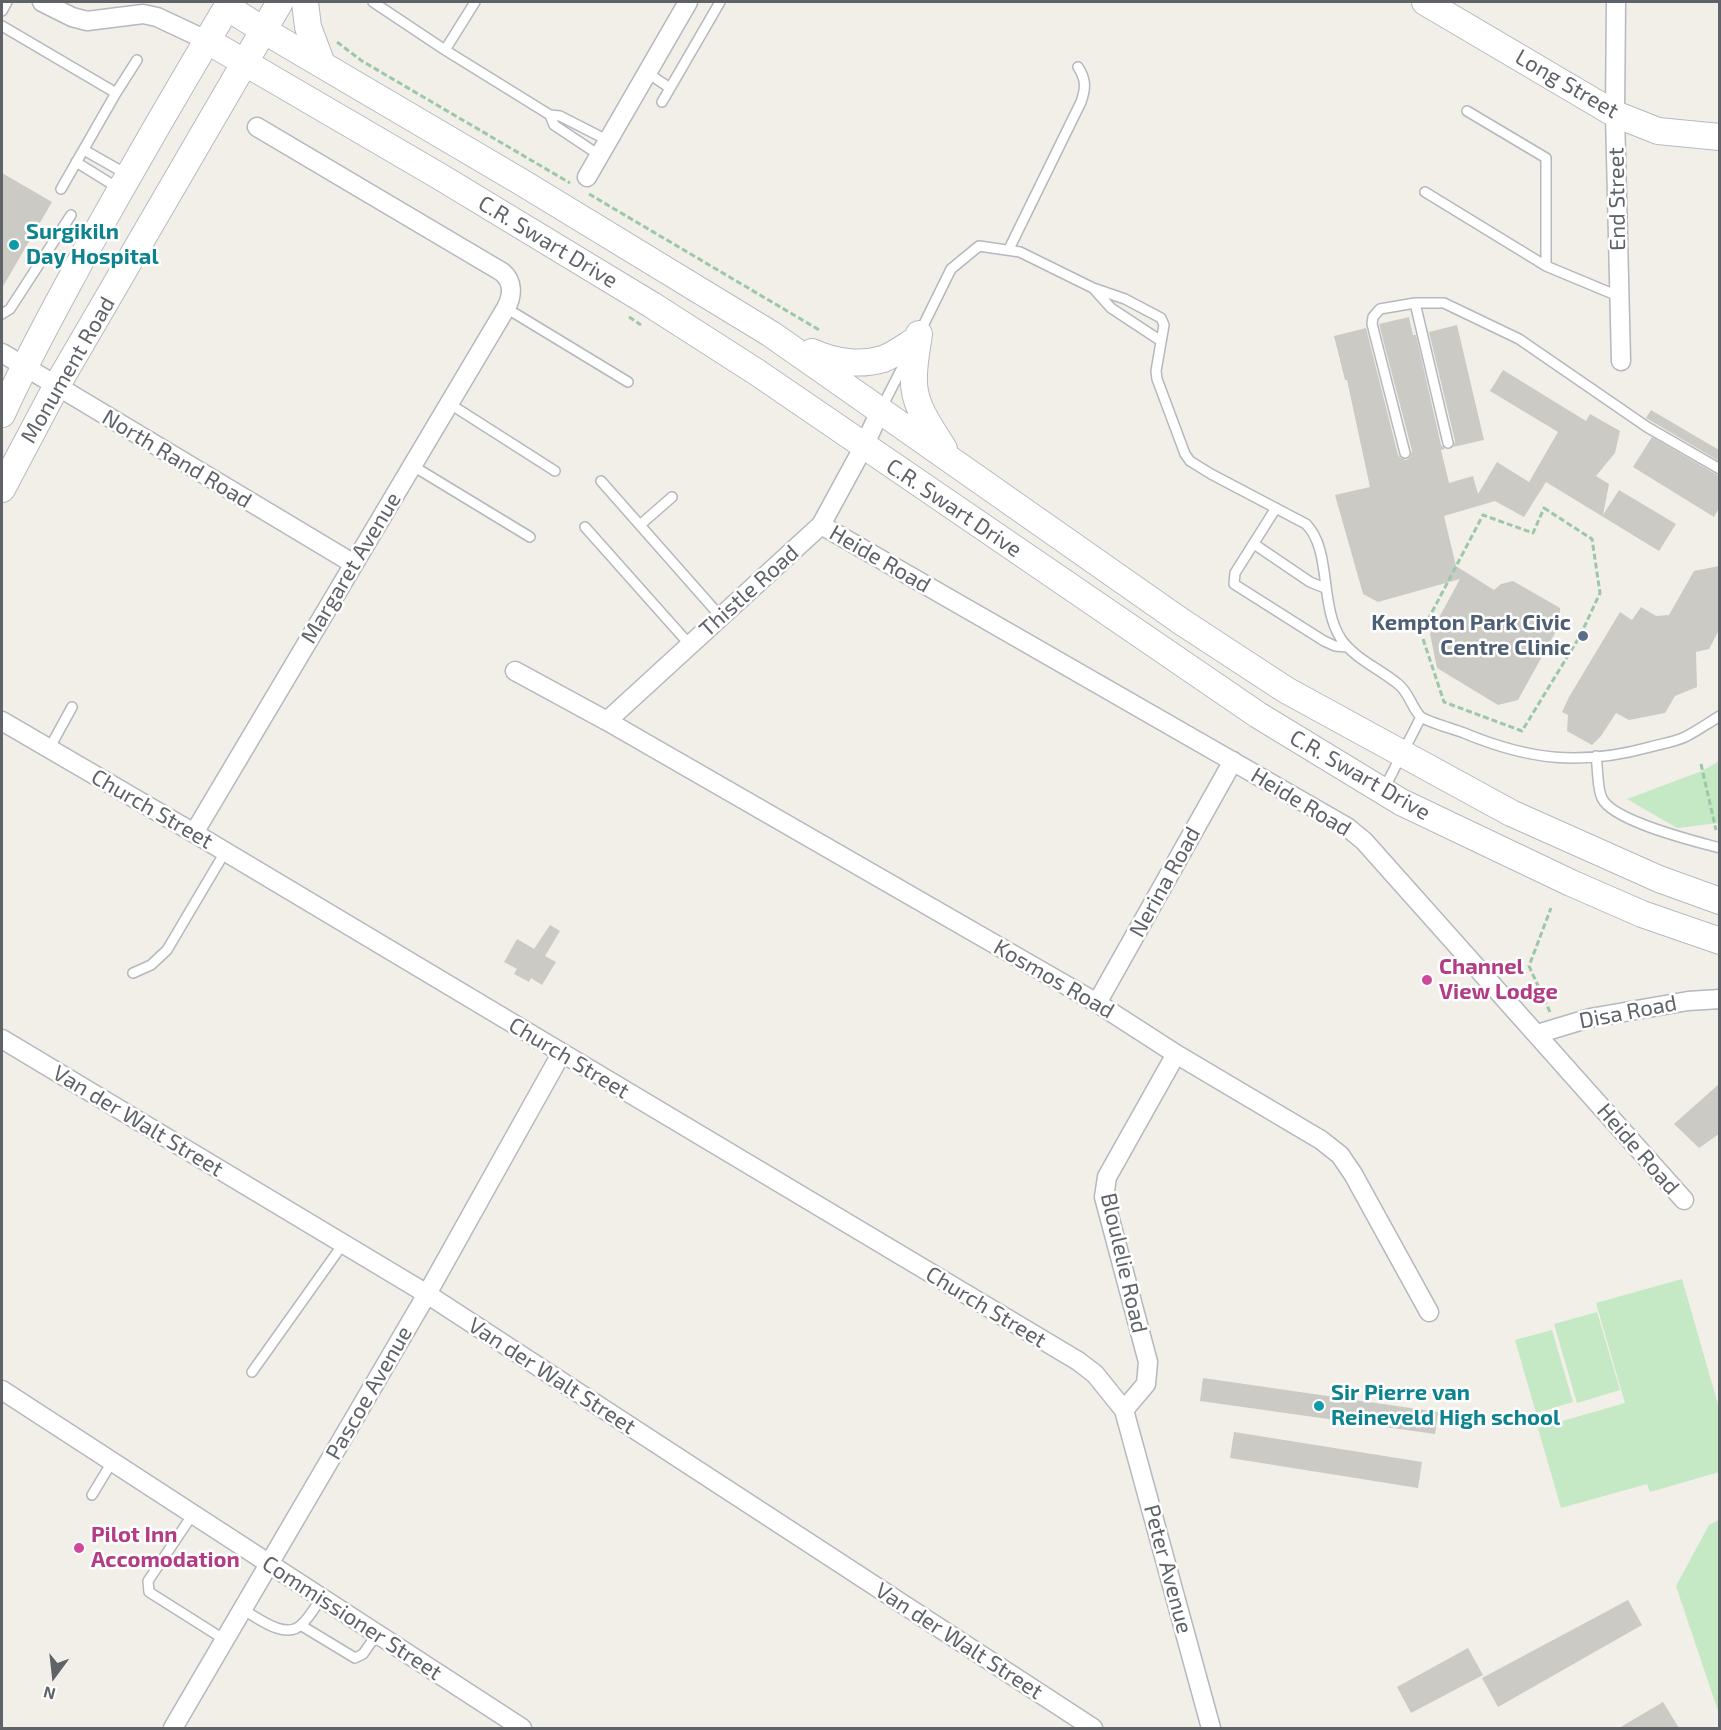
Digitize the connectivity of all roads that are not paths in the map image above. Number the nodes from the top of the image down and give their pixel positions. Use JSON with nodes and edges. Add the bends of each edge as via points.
{"nodes":[{"id":1,"x":7,"y":2,"type":"edge"},
{"id":2,"x":42,"y":2,"type":"edge"},
{"id":3,"x":280,"y":2,"type":"edge"},
{"id":4,"x":305,"y":2,"type":"edge"},
{"id":5,"x":373,"y":2,"type":"edge"},
{"id":6,"x":475,"y":2,"type":"edge"},
{"id":7,"x":720,"y":2,"type":"edge"},
{"id":8,"x":1425,"y":2,"type":"edge"},
{"id":9,"x":1616,"y":2,"type":"edge"},
{"id":10,"x":682,"y":3,"type":"edge"},
{"id":11,"x":229,"y":4,"type":"edge"},
{"id":12,"x":2,"y":11,"type":"edge"},
{"id":13,"x":2,"y":26,"type":"edge"},
{"id":14,"x":263,"y":30,"type":"junction"},
{"id":15,"x":206,"y":40,"type":"junction"},
{"id":16,"x":445,"y":50,"type":"junction"},
{"id":17,"x":137,"y":60,"type":"dead end"},
{"id":18,"x":244,"y":62,"type":"junction"},
{"id":19,"x":322,"y":64,"type":"junction"},
{"id":20,"x":1078,"y":67,"type":"dead end"},
{"id":21,"x":646,"y":72,"type":"junction"},
{"id":22,"x":670,"y":88,"type":"junction"},
{"id":23,"x":116,"y":93,"type":"junction"},
{"id":24,"x":662,"y":102,"type":"dead end"},
{"id":25,"x":1467,"y":111,"type":"dead end"},
{"id":26,"x":1615,"y":114,"type":"junction"},
{"id":27,"x":550,"y":115,"type":"junction"},
{"id":28,"x":257,"y":127,"type":"dead end"},
{"id":29,"x":1719,"y":137,"type":"edge"},
{"id":30,"x":603,"y":147,"type":"junction"},
{"id":31,"x":84,"y":150,"type":"junction"},
{"id":32,"x":76,"y":162,"type":"junction"},
{"id":33,"x":587,"y":177,"type":"dead end"},
{"id":34,"x":124,"y":183,"type":"junction"},
{"id":35,"x":61,"y":189,"type":"dead end"},
{"id":36,"x":1425,"y":192,"type":"dead end"},
{"id":37,"x":72,"y":215,"type":"dead end"},
{"id":38,"x":1010,"y":249,"type":"junction"},
{"id":39,"x":1546,"y":266,"type":"junction"},
{"id":40,"x":1093,"y":288,"type":"junction"},
{"id":41,"x":1618,"y":296,"type":"junction"},
{"id":42,"x":1415,"y":303,"type":"junction"},
{"id":43,"x":507,"y":306,"type":"junction"},
{"id":44,"x":2,"y":314,"type":"edge"},
{"id":45,"x":771,"y":334,"type":"junction"},
{"id":46,"x":918,"y":337,"type":"junction"},
{"id":47,"x":1161,"y":341,"type":"junction"},
{"id":48,"x":12,"y":360,"type":"edge"},
{"id":49,"x":1621,"y":361,"type":"dead end"},
{"id":50,"x":628,"y":382,"type":"dead end"},
{"id":51,"x":57,"y":387,"type":"junction"},
{"id":52,"x":450,"y":404,"type":"junction"},
{"id":53,"x":881,"y":409,"type":"junction"},
{"id":54,"x":2,"y":414,"type":"edge"},
{"id":55,"x":1448,"y":443,"type":"dead end"},
{"id":56,"x":864,"y":446,"type":"junction"},
{"id":57,"x":1405,"y":453,"type":"dead end"},
{"id":58,"x":951,"y":459,"type":"junction"},
{"id":59,"x":412,"y":466,"type":"junction"},
{"id":60,"x":1719,"y":469,"type":"edge"},
{"id":61,"x":555,"y":471,"type":"dead end"},
{"id":62,"x":601,"y":481,"type":"dead end"},
{"id":63,"x":2,"y":489,"type":"edge"},
{"id":64,"x":672,"y":497,"type":"dead end"},
{"id":65,"x":1276,"y":508,"type":"junction"},
{"id":66,"x":640,"y":525,"type":"junction"},
{"id":67,"x":821,"y":525,"type":"junction"},
{"id":68,"x":585,"y":527,"type":"dead end"},
{"id":69,"x":530,"y":537,"type":"dead end"},
{"id":70,"x":1254,"y":544,"type":"junction"},
{"id":71,"x":354,"y":564,"type":"junction"},
{"id":72,"x":1325,"y":588,"type":"junction"},
{"id":73,"x":721,"y":616,"type":"junction"},
{"id":74,"x":690,"y":645,"type":"junction"},
{"id":75,"x":1347,"y":647,"type":"junction"},
{"id":76,"x":515,"y":671,"type":"dead end"},
{"id":77,"x":72,"y":707,"type":"dead end"},
{"id":78,"x":1719,"y":716,"type":"edge"},
{"id":79,"x":1421,"y":717,"type":"junction"},
{"id":80,"x":2,"y":721,"type":"edge"},
{"id":81,"x":607,"y":721,"type":"junction"},
{"id":82,"x":49,"y":749,"type":"junction"},
{"id":83,"x":1401,"y":754,"type":"junction"},
{"id":84,"x":1596,"y":756,"type":"junction"},
{"id":85,"x":1233,"y":761,"type":"junction"},
{"id":86,"x":1383,"y":791,"type":"junction"},
{"id":87,"x":194,"y":833,"type":"junction"},
{"id":88,"x":1719,"y":848,"type":"edge"},
{"id":89,"x":225,"y":852,"type":"junction"},
{"id":90,"x":1719,"y":901,"type":"edge"},
{"id":91,"x":1719,"y":941,"type":"edge"},
{"id":92,"x":133,"y":973,"type":"dead end"},
{"id":93,"x":1719,"y":999,"type":"edge"},
{"id":94,"x":1097,"y":1003,"type":"junction"},
{"id":95,"x":1537,"y":1034,"type":"junction"},
{"id":96,"x":2,"y":1039,"type":"edge"},
{"id":97,"x":561,"y":1054,"type":"junction"},
{"id":98,"x":1176,"y":1054,"type":"junction"},
{"id":99,"x":1684,"y":1200,"type":"dead end"},
{"id":100,"x":343,"y":1244,"type":"junction"},
{"id":101,"x":427,"y":1294,"type":"junction"},
{"id":102,"x":1429,"y":1312,"type":"dead end"},
{"id":103,"x":252,"y":1372,"type":"dead end"},
{"id":104,"x":2,"y":1390,"type":"edge"},
{"id":105,"x":1124,"y":1410,"type":"junction"},
{"id":106,"x":112,"y":1462,"type":"junction"},
{"id":107,"x":92,"y":1495,"type":"dead end"},
{"id":108,"x":193,"y":1514,"type":"junction"},
{"id":109,"x":269,"y":1564,"type":"junction"},
{"id":110,"x":322,"y":1597,"type":"junction"},
{"id":111,"x":242,"y":1609,"type":"junction"},
{"id":112,"x":302,"y":1626,"type":"junction"},
{"id":113,"x":377,"y":1634,"type":"junction"},
{"id":114,"x":225,"y":1640,"type":"junction"},
{"id":115,"x":173,"y":1728,"type":"edge"},
{"id":116,"x":522,"y":1728,"type":"edge"},
{"id":117,"x":1093,"y":1728,"type":"edge"},
{"id":118,"x":1211,"y":1728,"type":"edge"}],
"edges":[{"from":1,"to":12,"type":"lane"},
{"from":2,"to":15,"type":"street","via":[[87,21],[143,14],[157,17]]},
{"from":3,"to":14,"type":"main road","name":"Monument Road"},
{"from":4,"to":19,"type":"main road","via":[[308,27]]},
{"from":5,"to":16,"type":"lane"},
{"from":6,"to":16,"type":"lane"},
{"from":7,"to":22,"type":"lane"},
{"from":8,"to":26,"type":"main road","name":"Long Street"},
{"from":9,"to":26,"type":"street","name":"End Street"},
{"from":10,"to":21,"type":"street"},
{"from":11,"to":14,"type":"main road","name":"C.R. Swart Drive"},
{"from":11,"to":15,"type":"main road","name":"Monument Road"},
{"from":13,"to":23,"type":"lane"},
{"from":14,"to":18,"type":"main road","name":"Monument Road"},
{"from":14,"to":19,"type":"main road","name":"C.R. Swart Drive"},
{"from":15,"to":18,"type":"main road","name":"C.R. Swart Drive"},
{"from":15,"to":34,"type":"main road","name":"Monument Road"},
{"from":16,"to":27,"type":"lane"},
{"from":17,"to":23,"type":"lane"},
{"from":18,"to":51,"type":"main road","name":"Monument Road"},
{"from":18,"to":56,"type":"main road","name":"C.R. Swart Drive","via":[[652,305]]},
{"from":19,"to":45,"type":"main road","name":"C.R. Swart Drive"},
{"from":20,"to":38,"type":"lane","via":[[1086,89]]},
{"from":21,"to":22,"type":"lane"},
{"from":21,"to":30,"type":"street"},
{"from":22,"to":24,"type":"lane"},
{"from":23,"to":31,"type":"lane"},
{"from":25,"to":39,"type":"lane","via":[[1546,158]]},
{"from":26,"to":29,"type":"main road","name":"Long Street","via":[[1658,130]]},
{"from":26,"to":41,"type":"street","name":"End Street"},
{"from":27,"to":30,"type":"lane","via":[[560,116]]},
{"from":27,"to":30,"type":"lane","via":[[554,125]]},
{"from":28,"to":43,"type":"street","via":[[502,272],[510,282]]},
{"from":30,"to":33,"type":"street"},
{"from":31,"to":32,"type":"lane"},
{"from":31,"to":34,"type":"lane"},
{"from":32,"to":34,"type":"lane"},
{"from":32,"to":35,"type":"lane"},
{"from":34,"to":48,"type":"main road","name":"Monument Road"},
{"from":36,"to":39,"type":"lane"},
{"from":37,"to":44,"type":"lane","via":[[10,309]]},
{"from":38,"to":40,"type":"lane"},
{"from":38,"to":46,"type":"lane","via":[[979,246],[951,269]]},
{"from":39,"to":41,"type":"lane"},
{"from":40,"to":47,"type":"lane","via":[[1111,308]]},
{"from":40,"to":47,"type":"lane","via":[[1125,298],[1161,318]]},
{"from":41,"to":49,"type":"street","name":"End Street"},
{"from":42,"to":55,"type":"lane"},
{"from":42,"to":57,"type":"lane","via":[[1380,309],[1372,324]]},
{"from":42,"to":60,"type":"lane","via":[[1444,303],[1519,339],[1647,427]]},
{"from":43,"to":50,"type":"lane"},
{"from":43,"to":52,"type":"street","name":"Margaret Avenue"},
{"from":45,"to":46,"type":"main road","via":[[822,357],[846,362],[885,358]]},
{"from":45,"to":53,"type":"main road","name":"C.R. Swart Drive"},
{"from":46,"to":53,"type":"lane"},
{"from":46,"to":58,"type":"main road","via":[[914,377],[917,401]]},
{"from":47,"to":65,"type":"lane","via":[[1156,379],[1185,454],[1211,474]]},
{"from":48,"to":51,"type":"street","name":"North Rand Road"},
{"from":48,"to":54,"type":"main road","name":"Monument Road"},
{"from":51,"to":63,"type":"main road","name":"Monument Road"},
{"from":51,"to":71,"type":"street","name":"North Rand Road"},
{"from":52,"to":59,"type":"street","name":"Margaret Avenue"},
{"from":52,"to":61,"type":"lane"},
{"from":53,"to":56,"type":"street","name":"Thistle Road"},
{"from":53,"to":58,"type":"main road","name":"C.R. Swart Drive"},
{"from":56,"to":67,"type":"street","name":"Thistle Road"},
{"from":56,"to":86,"type":"main road","name":"C.R. Swart Drive","via":[[1258,715]]},
{"from":58,"to":83,"type":"main road","name":"C.R. Swart Drive","via":[[1182,622],[1286,690]]},
{"from":59,"to":69,"type":"lane"},
{"from":59,"to":71,"type":"street","name":"Margaret Avenue"},
{"from":62,"to":66,"type":"lane"},
{"from":64,"to":66,"type":"lane"},
{"from":65,"to":70,"type":"lane"},
{"from":65,"to":72,"type":"lane","via":[[1314,532],[1320,546]]},
{"from":66,"to":73,"type":"lane"},
{"from":67,"to":73,"type":"street","name":"Thistle Road"},
{"from":67,"to":85,"type":"street","name":"Heide Road"},
{"from":68,"to":74,"type":"lane"},
{"from":70,"to":72,"type":"lane"},
{"from":70,"to":75,"type":"lane","via":[[1235,573],[1234,584],[1324,641]]},
{"from":71,"to":87,"type":"street","name":"Margaret Avenue"},
{"from":72,"to":75,"type":"lane","via":[[1335,627]]},
{"from":73,"to":74,"type":"street","name":"Thistle Road"},
{"from":74,"to":81,"type":"street","name":"Thistle Road"},
{"from":75,"to":79,"type":"lane","via":[[1406,690]]},
{"from":76,"to":81,"type":"street","name":"Kosmos Road"},
{"from":77,"to":82,"type":"lane"},
{"from":78,"to":84,"type":"lane","via":[[1683,738],[1625,754]]},
{"from":79,"to":83,"type":"lane"},
{"from":79,"to":84,"type":"lane","via":[[1497,747],[1532,755],[1567,759]]},
{"from":80,"to":82,"type":"street","name":"Church Street"},
{"from":81,"to":94,"type":"street","name":"Kosmos Road"},
{"from":82,"to":87,"type":"street","name":"Church Street"},
{"from":83,"to":86,"type":"lane"},
{"from":83,"to":90,"type":"main road","name":"C.R. Swart Drive","via":[[1511,813],[1659,879]]},
{"from":84,"to":88,"type":"lane","via":[[1601,798],[1610,808],[1629,820]]},
{"from":85,"to":94,"type":"street","name":"Nerina Road"},
{"from":85,"to":95,"type":"street","name":"Heide Road","via":[[1347,827],[1364,841]]},
{"from":86,"to":91,"type":"main road","name":"C.R. Swart Drive","via":[[1581,888]]},
{"from":87,"to":89,"type":"street","name":"Church Street"},
{"from":89,"to":92,"type":"lane","via":[[167,950],[151,965]]},
{"from":89,"to":97,"type":"street","name":"Church Street"},
{"from":93,"to":95,"type":"street","name":"Disa Road","via":[[1590,1018]]},
{"from":94,"to":98,"type":"street","name":"Kosmos Road"},
{"from":95,"to":99,"type":"street","name":"Heide Road"},
{"from":96,"to":100,"type":"street","name":"Van der Walt Street"},
{"from":97,"to":101,"type":"street","name":"Pascoe Avenue"},
{"from":97,"to":105,"type":"street","name":"Church Street","via":[[1078,1361],[1095,1374]]},
{"from":98,"to":102,"type":"street","name":"Kosmos Road","via":[[1340,1155]]},
{"from":98,"to":105,"type":"street","name":"Bloulelie Road","via":[[1104,1189],[1148,1362],[1146,1384]]},
{"from":100,"to":101,"type":"street","name":"Van der Walt Street"},
{"from":100,"to":103,"type":"lane"},
{"from":101,"to":109,"type":"street","name":"Pascoe Avenue"},
{"from":101,"to":117,"type":"street","name":"Van der Walt Street"},
{"from":104,"to":106,"type":"street","name":"Commissioner Street"},
{"from":105,"to":118,"type":"street","name":"Peter Avenue"},
{"from":106,"to":107,"type":"lane"},
{"from":106,"to":108,"type":"street","name":"Commissioner Street"},
{"from":108,"to":109,"type":"street","name":"Commissioner Street"},
{"from":108,"to":114,"type":"lane","via":[[147,1587],[149,1592]]},
{"from":109,"to":110,"type":"street","name":"Commissioner Street"},
{"from":109,"to":111,"type":"street","name":"Pascoe Avenue"},
{"from":110,"to":112,"type":"lane"},
{"from":110,"to":113,"type":"street","name":"Commissioner Street"},
{"from":111,"to":112,"type":"lane","via":[[285,1631]]},
{"from":111,"to":114,"type":"street","name":"Pascoe Avenue"},
{"from":112,"to":113,"type":"lane","via":[[356,1658]]},
{"from":113,"to":116,"type":"street","name":"Commissioner Street"},
{"from":114,"to":115,"type":"street","name":"Pascoe Avenue"}]}
